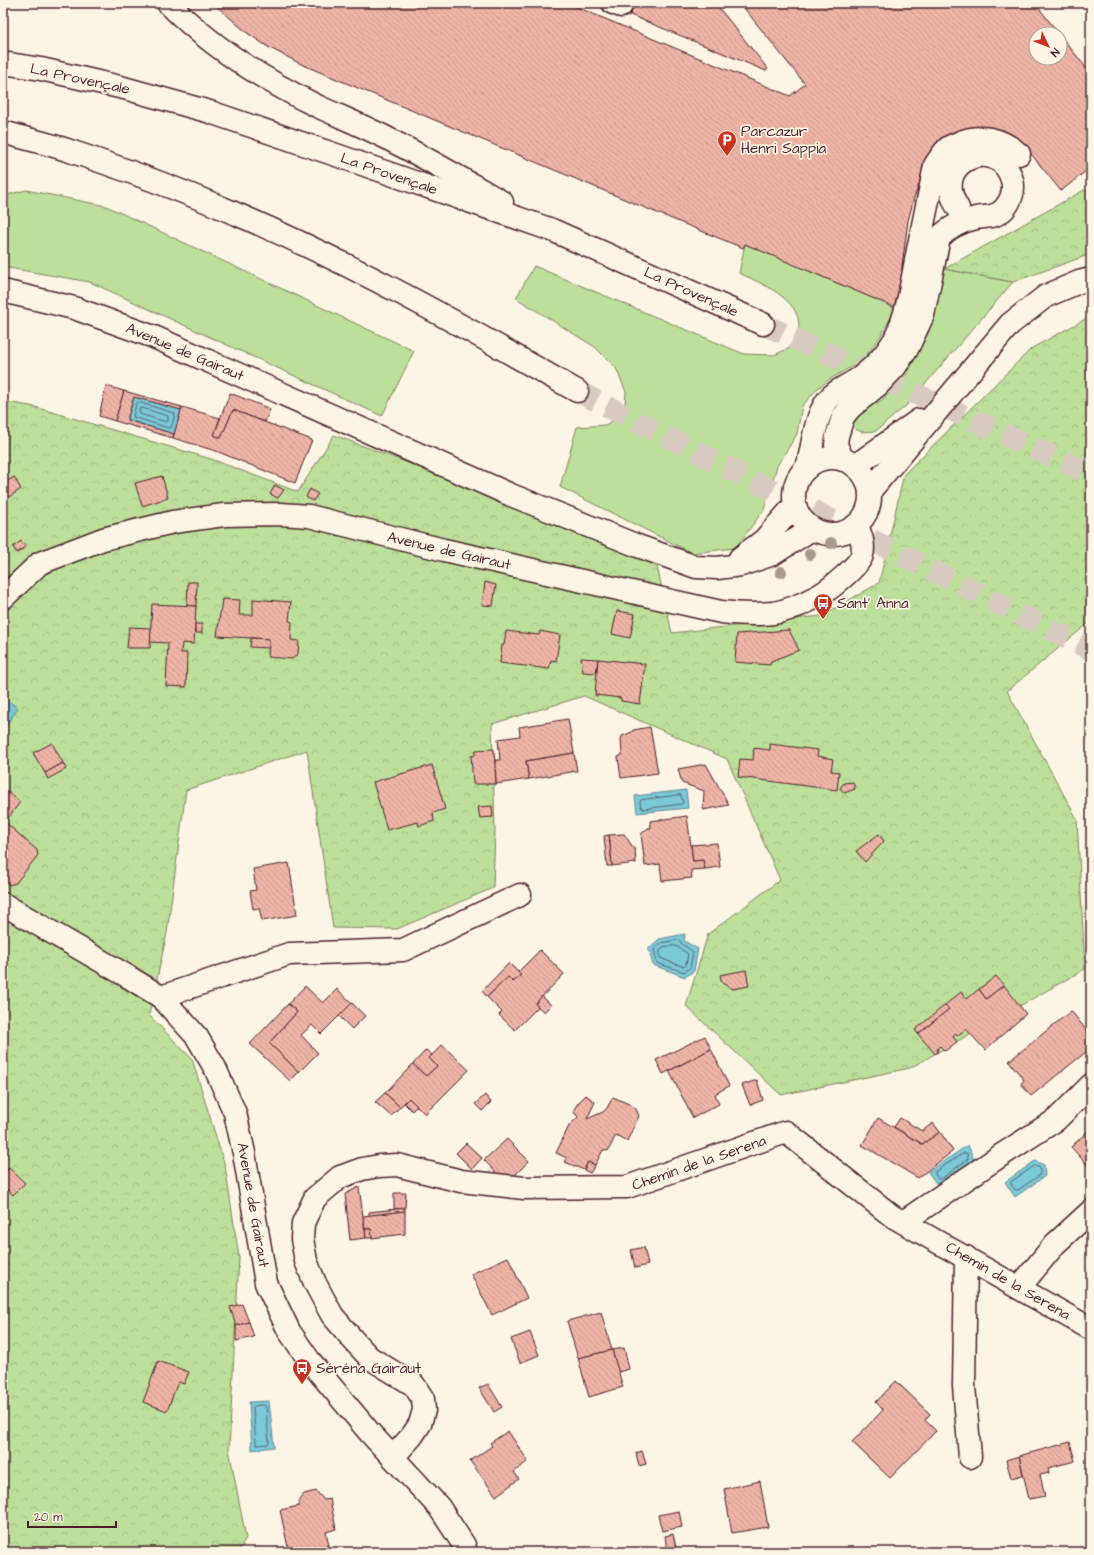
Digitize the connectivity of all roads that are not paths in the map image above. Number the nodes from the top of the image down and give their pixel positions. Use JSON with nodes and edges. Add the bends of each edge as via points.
{"nodes":[{"id":1,"x":168,"y":3,"type":"edge"},
{"id":2,"x":3,"y":63,"type":"edge"},
{"id":3,"x":3,"y":132,"type":"edge"},
{"id":4,"x":1019,"y":154,"type":"dead end"},
{"id":5,"x":958,"y":208,"type":"dead end"},
{"id":6,"x":552,"y":230,"type":"junction"},
{"id":7,"x":1091,"y":279,"type":"edge"},
{"id":8,"x":3,"y":291,"type":"edge"},
{"id":9,"x":763,"y":324,"type":"tunnel mouth"},
{"id":10,"x":577,"y":391,"type":"tunnel mouth"},
{"id":11,"x":944,"y":401,"type":"junction"},
{"id":12,"x":849,"y":463,"type":"junction"},
{"id":13,"x":807,"y":468,"type":"junction"},
{"id":14,"x":870,"y":491,"type":"junction"},
{"id":15,"x":795,"y":505,"type":"junction"},
{"id":16,"x":857,"y":525,"type":"junction"},
{"id":17,"x":812,"y":529,"type":"junction"},
{"id":18,"x":717,"y":568,"type":"junction"},
{"id":19,"x":3,"y":598,"type":"edge"},
{"id":20,"x":520,"y":895,"type":"dead end"},
{"id":21,"x":3,"y":904,"type":"edge"},
{"id":22,"x":161,"y":997,"type":"junction"},
{"id":23,"x":1091,"y":1085,"type":"edge"},
{"id":24,"x":1091,"y":1211,"type":"edge"},
{"id":25,"x":904,"y":1222,"type":"junction"},
{"id":26,"x":966,"y":1257,"type":"junction"},
{"id":27,"x":1019,"y":1288,"type":"junction"},
{"id":28,"x":1091,"y":1329,"type":"edge"},
{"id":29,"x":393,"y":1457,"type":"junction"},
{"id":30,"x":970,"y":1458,"type":"dead end"},
{"id":31,"x":466,"y":1552,"type":"edge"}],
"edges":[{"from":1,"to":6,"type":"main road","via":[[214,44],[278,86],[396,142]]},
{"from":2,"to":6,"type":"main road","name":"La Provençale","via":[[42,69],[124,88],[210,112]]},
{"from":3,"to":10,"type":"main road","via":[[72,151],[162,184],[325,254]]},
{"from":4,"to":13,"type":"main road","via":[[999,141],[984,137],[966,139],[948,148],[935,165],[907,307],[895,338],[882,357],[861,377],[840,389],[828,400],[820,412]]},
{"from":5,"to":12,"type":"main road","via":[[952,199],[950,188],[951,177],[956,167],[964,160],[985,155],[996,158],[1005,165],[1013,183],[1009,202],[996,215],[976,218],[947,230],[939,238],[923,315],[907,349],[895,367],[843,417],[836,445]]},
{"from":6,"to":9,"type":"main road","name":"La Provençale"},
{"from":7,"to":11,"type":"main road","via":[[1046,296],[1010,324]]},
{"from":8,"to":18,"type":"main road","name":"Avenue de Gairaut","via":[[74,308],[154,337],[518,498],[696,567]]},
{"from":11,"to":12,"type":"main road"},
{"from":11,"to":14,"type":"main road"},
{"from":12,"to":13,"type":"main road","via":[[834,458],[824,459]]},
{"from":12,"to":14,"type":"main road","via":[[862,473]]},
{"from":13,"to":15,"type":"main road","via":[[800,475],[796,485]]},
{"from":14,"to":16,"type":"main road","via":[[870,504]]},
{"from":15,"to":17,"type":"main road","via":[[798,514]]},
{"from":15,"to":18,"type":"main road","name":"Avenue de Gairaut","via":[[764,540],[739,559]]},
{"from":16,"to":17,"type":"main road","via":[[847,532],[835,534],[823,534]]},
{"from":16,"to":19,"type":"main road","name":"Avenue de Gairaut","via":[[863,543],[862,556],[854,567],[819,596],[774,613],[721,612],[444,550],[309,516],[281,514],[224,515],[173,522],[103,538],[40,563]]},
{"from":17,"to":18,"type":"main road","name":"Avenue de Gairaut","via":[[773,554],[741,565]]},
{"from":20,"to":22,"type":"main road","via":[[403,950],[289,954]]},
{"from":21,"to":22,"type":"main road","name":"Avenue de Gairaut"},
{"from":22,"to":29,"type":"main road","name":"Avenue de Gairaut","via":[[197,1037],[215,1068],[235,1112],[266,1283],[288,1331],[309,1360]]},
{"from":23,"to":25,"type":"main road","via":[[1056,1120]]},
{"from":24,"to":27,"type":"main road","via":[[1055,1244]]},
{"from":25,"to":26,"type":"main road","name":"Chemin de la Serena"},
{"from":25,"to":29,"type":"main road","name":"Chemin de la Serena","via":[[892,1216],[786,1132],[627,1187],[524,1188],[460,1181],[397,1165],[362,1169],[340,1177],[315,1198],[303,1223],[302,1239],[306,1261],[332,1315],[354,1341],[370,1358],[414,1385],[423,1399],[424,1410],[420,1424]]},
{"from":26,"to":27,"type":"main road","name":"Chemin de la Serena"},
{"from":26,"to":30,"type":"main road","via":[[964,1386]]},
{"from":27,"to":28,"type":"main road","name":"Chemin de la Serena"},
{"from":29,"to":31,"type":"main road","name":"Avenue de Gairaut","via":[[439,1507]]}]}
